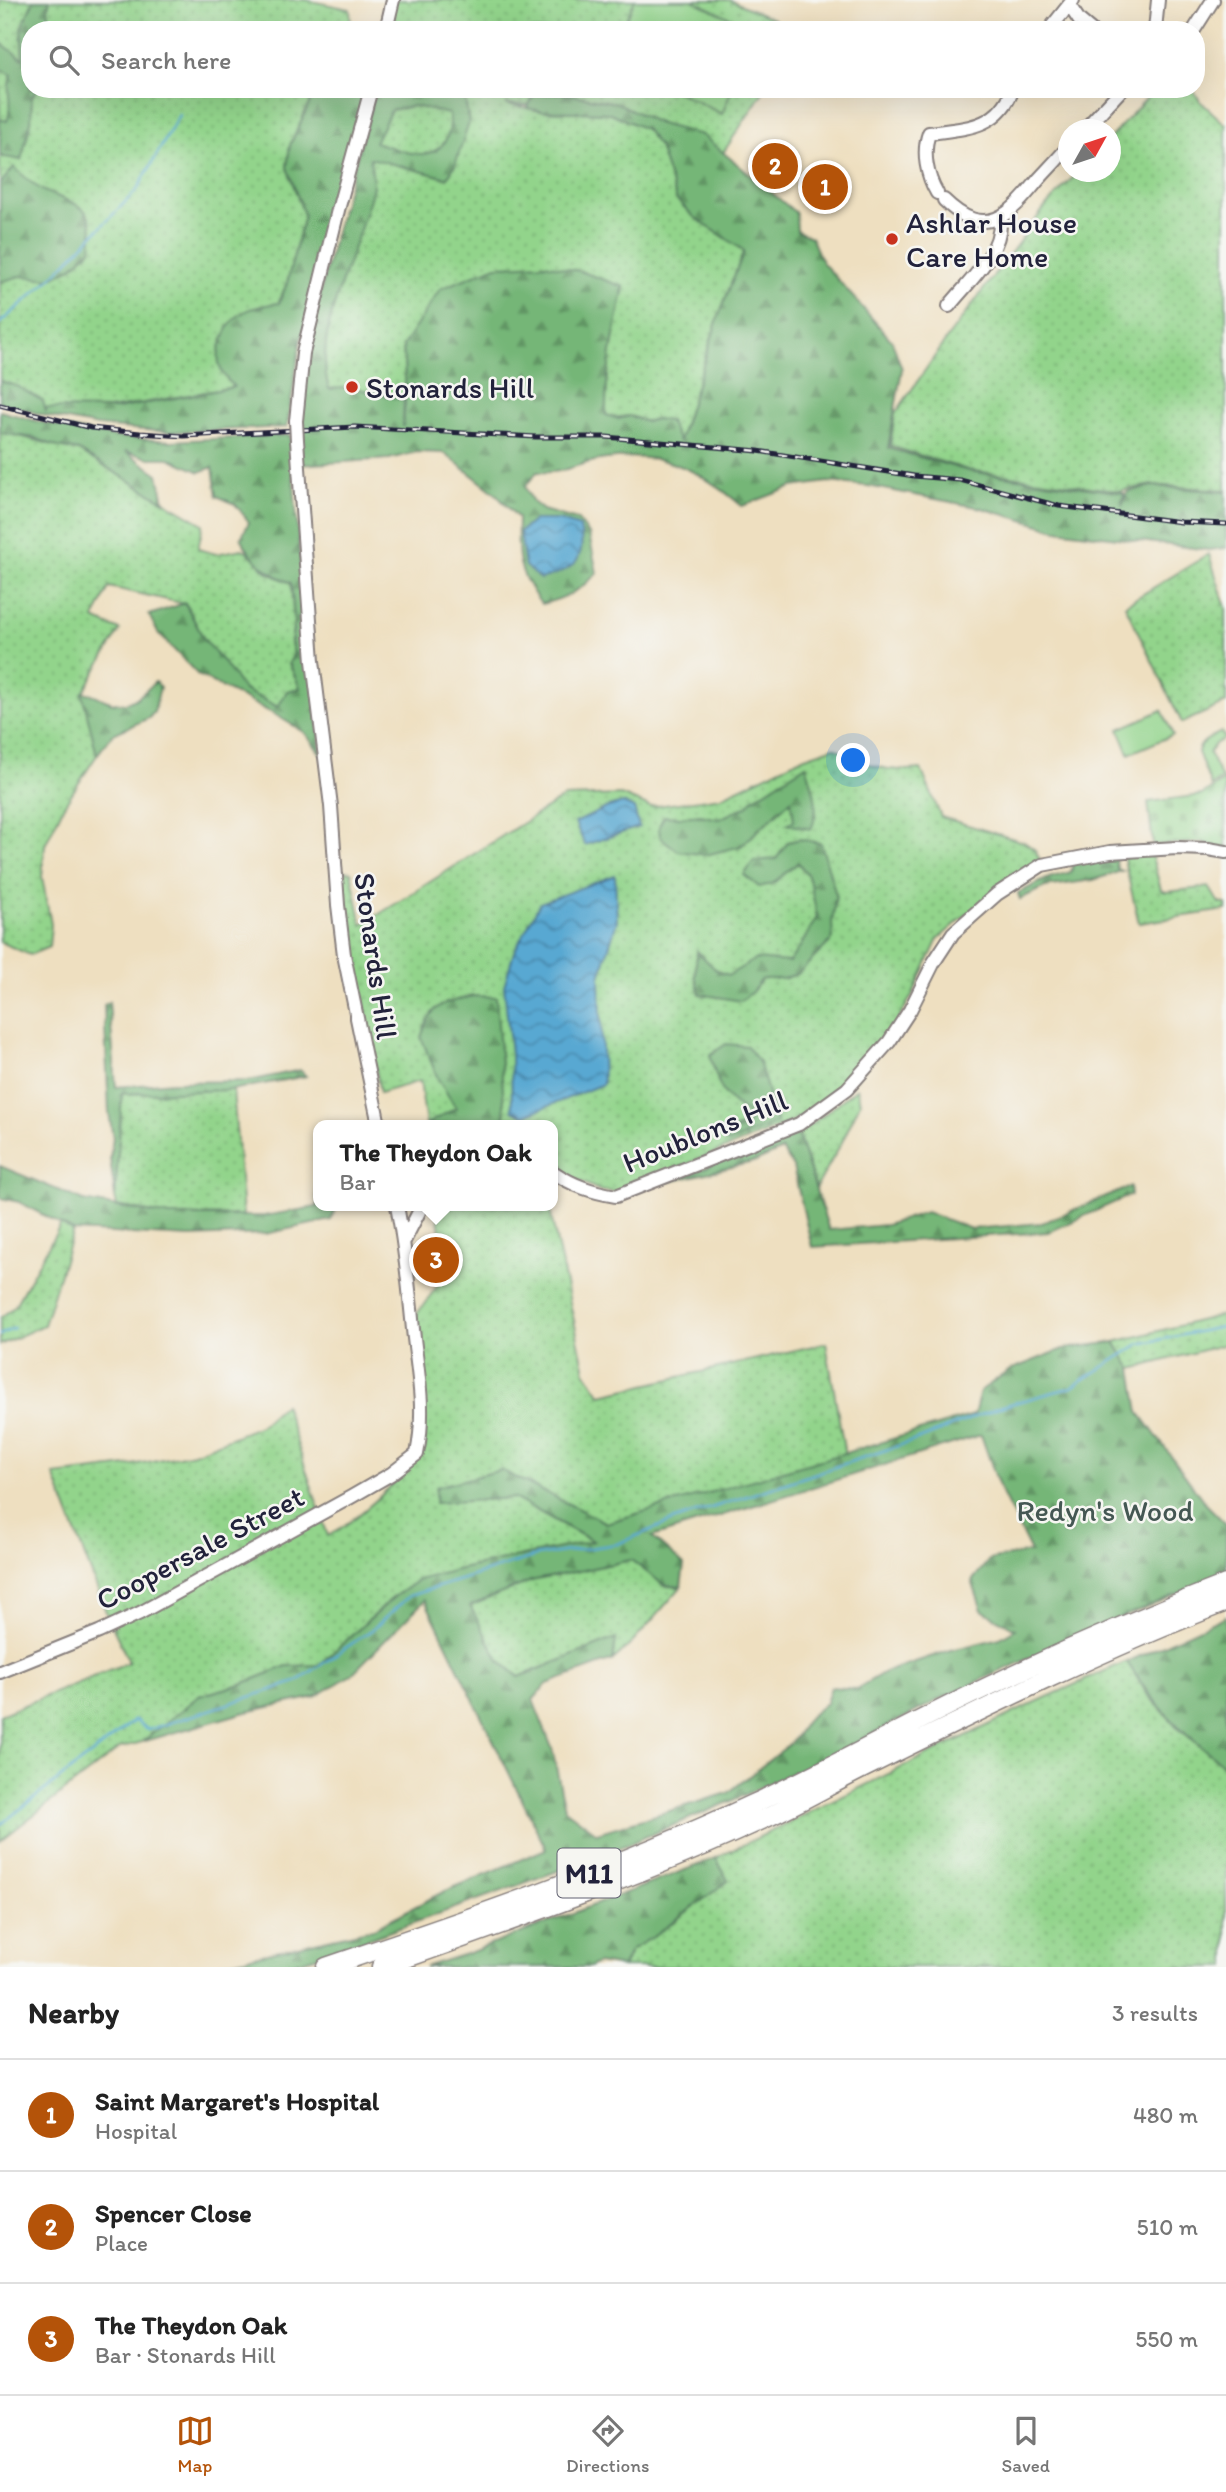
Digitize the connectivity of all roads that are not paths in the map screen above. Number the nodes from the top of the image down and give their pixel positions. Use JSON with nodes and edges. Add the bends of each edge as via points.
{"nodes":[{"id":1,"x":393,"y":0,"type":"edge"},
{"id":2,"x":1158,"y":0,"type":"edge"},
{"id":3,"x":1213,"y":0,"type":"edge"},
{"id":4,"x":1071,"y":3,"type":"edge"},
{"id":5,"x":388,"y":21,"type":"edge"},
{"id":6,"x":1056,"y":21,"type":"edge"},
{"id":7,"x":1080,"y":21,"type":"edge"},
{"id":8,"x":1156,"y":21,"type":"edge"},
{"id":9,"x":1200,"y":21,"type":"edge"},
{"id":10,"x":369,"y":98,"type":"edge"},
{"id":11,"x":1009,"y":98,"type":"edge"},
{"id":12,"x":1114,"y":98,"type":"edge"},
{"id":13,"x":1094,"y":119,"type":"edge"},
{"id":14,"x":1058,"y":159,"type":"edge"},
{"id":15,"x":1000,"y":218,"type":"junction"},
{"id":16,"x":949,"y":306,"type":"dead end"},
{"id":17,"x":1226,"y":852,"type":"edge"},
{"id":18,"x":378,"y":1120,"type":"edge"},
{"id":19,"x":558,"y":1175,"type":"edge"},
{"id":20,"x":398,"y":1211,"type":"edge"},
{"id":21,"x":419,"y":1211,"type":"edge"},
{"id":22,"x":404,"y":1241,"type":"junction"},
{"id":23,"x":1226,"y":1584,"type":"edge"},
{"id":24,"x":1226,"y":1602,"type":"edge"},
{"id":25,"x":0,"y":1672,"type":"edge"},
{"id":26,"x":326,"y":1967,"type":"edge"},
{"id":27,"x":381,"y":1967,"type":"edge"}],
"edges":[{"from":1,"to":5,"type":"street"},
{"from":2,"to":8,"type":"street"},
{"from":3,"to":9,"type":"street"},
{"from":4,"to":6,"type":"street"},
{"from":4,"to":7,"type":"street"},
{"from":10,"to":18,"type":"street","name":"Stonards Hill","bridge":true,"via":[[303,353],[296,421],[313,661],[338,905]]},
{"from":11,"to":15,"type":"street","via":[[994,118],[961,130],[929,134],[925,146],[930,180],[940,197],[977,222]]},
{"from":12,"to":13,"type":"street"},
{"from":14,"to":15,"type":"street","via":[[1017,206]]},
{"from":15,"to":16,"type":"street","via":[[995,248]]},
{"from":17,"to":19,"type":"street","name":"Houblons Hill","via":[[1177,848],[1110,852],[1042,865],[997,894],[953,933],[889,1042],[847,1089],[799,1124],[616,1196],[588,1191]]},
{"from":20,"to":22,"type":"street"},
{"from":21,"to":22,"type":"street"},
{"from":22,"to":25,"type":"street","name":"Coopersale Street","via":[[421,1380],[422,1428],[416,1454],[391,1474],[140,1613]]},
{"from":23,"to":26,"type":"highway","number":"M11","via":[[1001,1680],[684,1834],[544,1891]]},
{"from":24,"to":27,"type":"highway","number":"M11","via":[[1009,1696],[767,1817],[668,1861]]}]}
